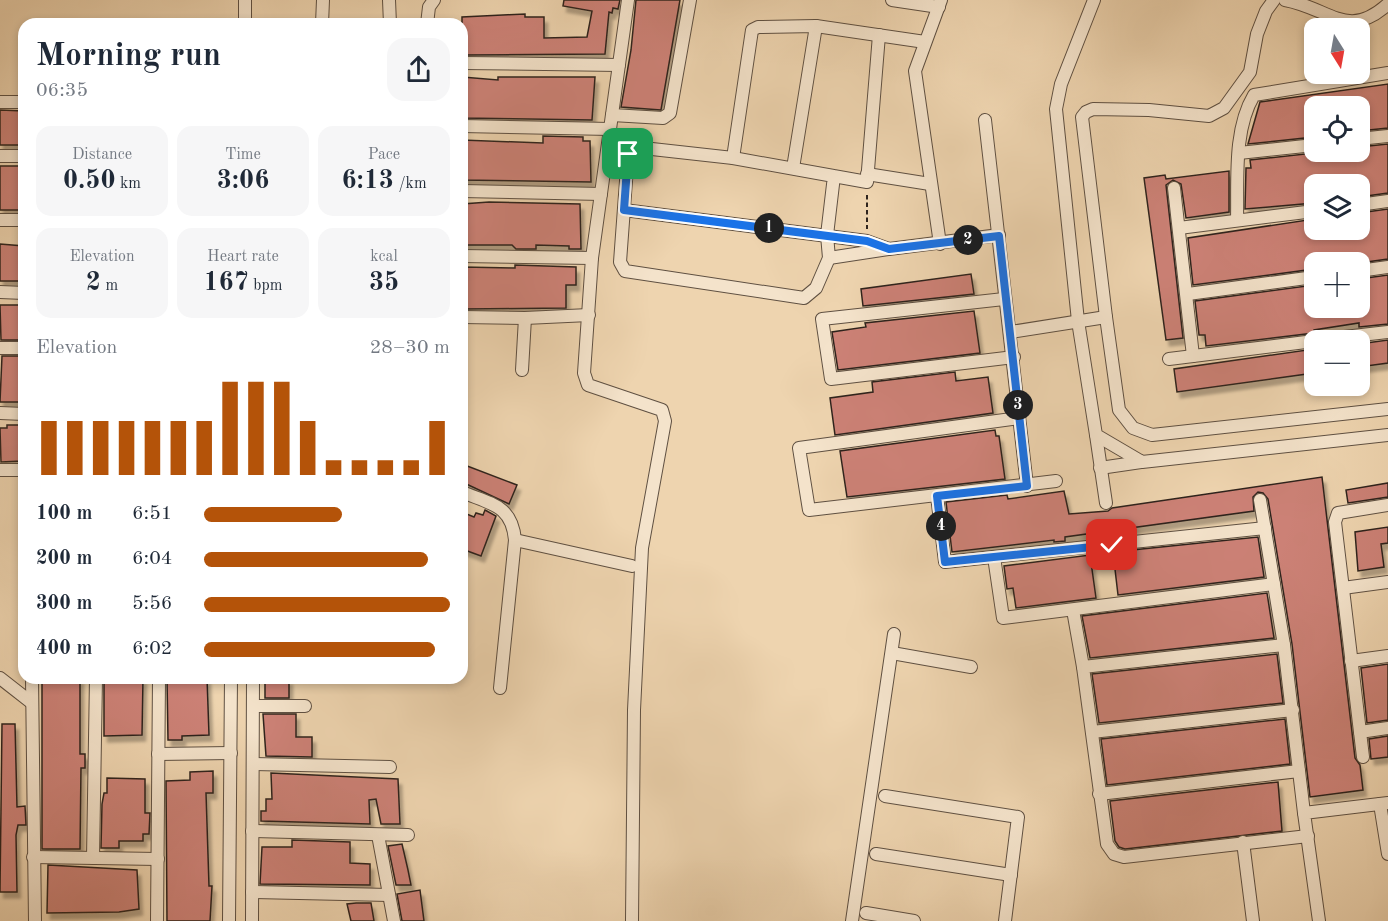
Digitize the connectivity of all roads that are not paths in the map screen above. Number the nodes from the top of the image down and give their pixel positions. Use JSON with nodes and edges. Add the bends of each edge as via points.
{"nodes":[{"id":1,"x":245,"y":0,"type":"edge"},
{"id":2,"x":323,"y":0,"type":"edge"},
{"id":3,"x":389,"y":0,"type":"edge"},
{"id":4,"x":434,"y":0,"type":"edge"},
{"id":5,"x":628,"y":0,"type":"edge"},
{"id":6,"x":690,"y":0,"type":"edge"},
{"id":7,"x":892,"y":0,"type":"edge"},
{"id":8,"x":1094,"y":0,"type":"edge"},
{"id":9,"x":1274,"y":0,"type":"edge"},
{"id":10,"x":1285,"y":0,"type":"edge"},
{"id":11,"x":1304,"y":2,"type":"edge"},
{"id":12,"x":940,"y":3,"type":"edge"},
{"id":13,"x":1388,"y":4,"type":"edge"},
{"id":14,"x":246,"y":18,"type":"edge"},
{"id":15,"x":322,"y":18,"type":"edge"},
{"id":16,"x":390,"y":18,"type":"edge"},
{"id":17,"x":428,"y":18,"type":"edge"},
{"id":18,"x":816,"y":26,"type":"junction"},
{"id":19,"x":879,"y":35,"type":"junction"},
{"id":20,"x":925,"y":42,"type":"junction"},
{"id":21,"x":468,"y":63,"type":"edge"},
{"id":22,"x":619,"y":64,"type":"junction"},
{"id":23,"x":1388,"y":73,"type":"edge"},
{"id":24,"x":0,"y":102,"type":"edge"},
{"id":25,"x":18,"y":102,"type":"edge"},
{"id":26,"x":612,"y":115,"type":"junction"},
{"id":27,"x":985,"y":120,"type":"dead end"},
{"id":28,"x":468,"y":126,"type":"edge"},
{"id":29,"x":610,"y":129,"type":"junction"},
{"id":30,"x":1388,"y":136,"type":"edge"},
{"id":31,"x":1370,"y":138,"type":"edge"},
{"id":32,"x":1304,"y":146,"type":"edge"},
{"id":33,"x":1239,"y":153,"type":"junction"},
{"id":34,"x":0,"y":156,"type":"edge"},
{"id":35,"x":18,"y":156,"type":"edge"},
{"id":36,"x":733,"y":158,"type":"junction"},
{"id":37,"x":793,"y":168,"type":"junction"},
{"id":38,"x":834,"y":176,"type":"junction"},
{"id":39,"x":867,"y":178,"type":"junction"},
{"id":40,"x":930,"y":184,"type":"junction"},
{"id":41,"x":1174,"y":188,"type":"dead end"},
{"id":42,"x":468,"y":191,"type":"edge"},
{"id":43,"x":601,"y":194,"type":"junction"},
{"id":44,"x":1388,"y":201,"type":"edge"},
{"id":45,"x":1370,"y":203,"type":"edge"},
{"id":46,"x":624,"y":210,"type":"junction"},
{"id":47,"x":1304,"y":212,"type":"edge"},
{"id":48,"x":0,"y":220,"type":"edge"},
{"id":49,"x":18,"y":220,"type":"edge"},
{"id":50,"x":1237,"y":220,"type":"junction"},
{"id":51,"x":1179,"y":228,"type":"junction"},
{"id":52,"x":827,"y":235,"type":"junction"},
{"id":53,"x":999,"y":236,"type":"junction"},
{"id":54,"x":940,"y":244,"type":"junction"},
{"id":55,"x":889,"y":249,"type":"junction"},
{"id":56,"x":468,"y":256,"type":"edge"},
{"id":57,"x":592,"y":258,"type":"junction"},
{"id":58,"x":829,"y":258,"type":"junction"},
{"id":59,"x":1388,"y":267,"type":"edge"},
{"id":60,"x":1370,"y":269,"type":"edge"},
{"id":61,"x":1304,"y":278,"type":"edge"},
{"id":62,"x":0,"y":292,"type":"edge"},
{"id":63,"x":18,"y":293,"type":"edge"},
{"id":64,"x":1188,"y":294,"type":"junction"},
{"id":65,"x":1005,"y":299,"type":"junction"},
{"id":66,"x":589,"y":315,"type":"junction"},
{"id":67,"x":468,"y":317,"type":"edge"},
{"id":68,"x":525,"y":318,"type":"junction"},
{"id":69,"x":1102,"y":318,"type":"junction"},
{"id":70,"x":1081,"y":321,"type":"junction"},
{"id":71,"x":1011,"y":332,"type":"junction"},
{"id":72,"x":1388,"y":332,"type":"edge"},
{"id":73,"x":1370,"y":334,"type":"edge"},
{"id":74,"x":1304,"y":342,"type":"edge"},
{"id":75,"x":0,"y":348,"type":"edge"},
{"id":76,"x":18,"y":348,"type":"edge"},
{"id":77,"x":1193,"y":356,"type":"junction"},
{"id":78,"x":1014,"y":357,"type":"junction"},
{"id":79,"x":1169,"y":359,"type":"dead end"},
{"id":80,"x":522,"y":370,"type":"dead end"},
{"id":81,"x":1388,"y":410,"type":"edge"},
{"id":82,"x":0,"y":413,"type":"edge"},
{"id":83,"x":18,"y":414,"type":"edge"},
{"id":84,"x":1020,"y":418,"type":"junction"},
{"id":85,"x":1096,"y":435,"type":"junction"},
{"id":86,"x":1388,"y":435,"type":"edge"},
{"id":87,"x":1142,"y":462,"type":"junction"},
{"id":88,"x":1100,"y":468,"type":"junction"},
{"id":89,"x":0,"y":470,"type":"edge"},
{"id":90,"x":18,"y":470,"type":"edge"},
{"id":91,"x":1056,"y":481,"type":"dead end"},
{"id":92,"x":1027,"y":486,"type":"junction"},
{"id":93,"x":468,"y":495,"type":"edge"},
{"id":94,"x":937,"y":496,"type":"junction"},
{"id":95,"x":1260,"y":500,"type":"dead end"},
{"id":96,"x":1106,"y":503,"type":"dead end"},
{"id":97,"x":1388,"y":505,"type":"edge"},
{"id":98,"x":1265,"y":528,"type":"junction"},
{"id":99,"x":514,"y":540,"type":"junction"},
{"id":100,"x":994,"y":557,"type":"junction"},
{"id":101,"x":632,"y":566,"type":"dead end"},
{"id":102,"x":1388,"y":582,"type":"edge"},
{"id":103,"x":1274,"y":584,"type":"junction"},
{"id":104,"x":1343,"y":588,"type":"junction"},
{"id":105,"x":1073,"y":610,"type":"junction"},
{"id":106,"x":894,"y":634,"type":"dead end"},
{"id":107,"x":1284,"y":645,"type":"junction"},
{"id":108,"x":891,"y":653,"type":"junction"},
{"id":109,"x":1388,"y":656,"type":"edge"},
{"id":110,"x":1351,"y":661,"type":"junction"},
{"id":111,"x":971,"y":667,"type":"dead end"},
{"id":112,"x":1083,"y":667,"type":"junction"},
{"id":113,"x":0,"y":678,"type":"edge"},
{"id":114,"x":32,"y":684,"type":"edge"},
{"id":115,"x":96,"y":684,"type":"edge"},
{"id":116,"x":159,"y":684,"type":"edge"},
{"id":117,"x":231,"y":684,"type":"edge"},
{"id":118,"x":253,"y":684,"type":"edge"},
{"id":119,"x":500,"y":688,"type":"dead end"},
{"id":120,"x":32,"y":703,"type":"junction"},
{"id":121,"x":253,"y":706,"type":"junction"},
{"id":122,"x":305,"y":706,"type":"dead end"},
{"id":123,"x":1293,"y":710,"type":"junction"},
{"id":124,"x":1388,"y":728,"type":"edge"},
{"id":125,"x":1092,"y":732,"type":"junction"},
{"id":126,"x":1360,"y":732,"type":"junction"},
{"id":127,"x":231,"y":753,"type":"junction"},
{"id":128,"x":159,"y":754,"type":"junction"},
{"id":129,"x":1363,"y":757,"type":"dead end"},
{"id":130,"x":253,"y":764,"type":"junction"},
{"id":131,"x":390,"y":767,"type":"dead end"},
{"id":132,"x":1299,"y":771,"type":"junction"},
{"id":133,"x":1099,"y":794,"type":"junction"},
{"id":134,"x":885,"y":796,"type":"dead end"},
{"id":135,"x":1384,"y":804,"type":"edge"},
{"id":136,"x":1304,"y":813,"type":"junction"},
{"id":137,"x":252,"y":831,"type":"junction"},
{"id":138,"x":378,"y":835,"type":"junction"},
{"id":139,"x":408,"y":836,"type":"dead end"},
{"id":140,"x":1308,"y":836,"type":"junction"},
{"id":141,"x":1243,"y":842,"type":"junction"},
{"id":142,"x":876,"y":854,"type":"dead end"},
{"id":143,"x":1388,"y":854,"type":"edge"},
{"id":144,"x":33,"y":857,"type":"junction"},
{"id":145,"x":93,"y":858,"type":"junction"},
{"id":146,"x":158,"y":859,"type":"junction"},
{"id":147,"x":1011,"y":875,"type":"junction"},
{"id":148,"x":252,"y":892,"type":"junction"},
{"id":149,"x":389,"y":895,"type":"junction"},
{"id":150,"x":866,"y":913,"type":"dead end"},
{"id":151,"x":35,"y":921,"type":"edge"},
{"id":152,"x":157,"y":921,"type":"edge"},
{"id":153,"x":229,"y":921,"type":"edge"},
{"id":154,"x":252,"y":921,"type":"edge"},
{"id":155,"x":394,"y":921,"type":"edge"},
{"id":156,"x":632,"y":921,"type":"edge"},
{"id":157,"x":852,"y":921,"type":"edge"},
{"id":158,"x":914,"y":921,"type":"edge"},
{"id":159,"x":1005,"y":921,"type":"edge"},
{"id":160,"x":1253,"y":921,"type":"edge"},
{"id":161,"x":1319,"y":921,"type":"edge"}],
"edges":[{"from":1,"to":14,"type":"street"},
{"from":2,"to":15,"type":"street"},
{"from":3,"to":16,"type":"street"},
{"from":4,"to":17,"type":"street"},
{"from":5,"to":22,"type":"street"},
{"from":6,"to":26,"type":"street","via":[[670,113],[663,118]]},
{"from":7,"to":12,"type":"street"},
{"from":8,"to":70,"type":"street","via":[[1061,84],[1056,108]]},
{"from":9,"to":69,"type":"street","via":[[1257,34],[1250,72],[1224,108],[1209,116],[1093,109],[1082,117]]},
{"from":10,"to":11,"type":"street"},
{"from":11,"to":13,"type":"street","via":[[1354,22],[1374,17]]},
{"from":12,"to":20,"type":"street"},
{"from":18,"to":19,"type":"street"},
{"from":18,"to":36,"type":"street","via":[[752,30]]},
{"from":18,"to":37,"type":"street"},
{"from":19,"to":20,"type":"street"},
{"from":19,"to":39,"type":"street"},
{"from":20,"to":40,"type":"street","via":[[915,71]]},
{"from":21,"to":22,"type":"street"},
{"from":22,"to":26,"type":"street"},
{"from":23,"to":33,"type":"street","via":[[1254,95],[1248,106]]},
{"from":24,"to":25,"type":"street"},
{"from":26,"to":29,"type":"street"},
{"from":27,"to":53,"type":"street"},
{"from":28,"to":29,"type":"street"},
{"from":29,"to":43,"type":"street"},
{"from":30,"to":31,"type":"street"},
{"from":32,"to":33,"type":"street"},
{"from":33,"to":50,"type":"street"},
{"from":34,"to":35,"type":"street"},
{"from":36,"to":37,"type":"street"},
{"from":36,"to":46,"type":"street","via":[[634,147],[628,154]]},
{"from":37,"to":38,"type":"street"},
{"from":38,"to":39,"type":"street"},
{"from":38,"to":52,"type":"street"},
{"from":39,"to":40,"type":"street"},
{"from":40,"to":54,"type":"street"},
{"from":41,"to":51,"type":"street"},
{"from":42,"to":43,"type":"street"},
{"from":43,"to":57,"type":"street"},
{"from":44,"to":45,"type":"street"},
{"from":46,"to":52,"type":"street"},
{"from":46,"to":58,"type":"street","via":[[620,262],[625,271],[804,298],[816,288]]},
{"from":47,"to":50,"type":"street"},
{"from":48,"to":49,"type":"street"},
{"from":50,"to":51,"type":"street"},
{"from":51,"to":64,"type":"street"},
{"from":52,"to":55,"type":"street"},
{"from":52,"to":58,"type":"street"},
{"from":53,"to":54,"type":"street"},
{"from":53,"to":65,"type":"street"},
{"from":54,"to":55,"type":"street"},
{"from":55,"to":58,"type":"street"},
{"from":56,"to":57,"type":"street"},
{"from":57,"to":66,"type":"street"},
{"from":59,"to":60,"type":"street"},
{"from":61,"to":64,"type":"street"},
{"from":62,"to":63,"type":"street"},
{"from":64,"to":77,"type":"street"},
{"from":65,"to":71,"type":"street"},
{"from":65,"to":78,"type":"street","via":[[822,319],[831,379]]},
{"from":66,"to":68,"type":"street"},
{"from":66,"to":156,"type":"street","via":[[584,373],[588,385],[662,410],[665,421],[642,548],[634,710]]},
{"from":67,"to":68,"type":"street"},
{"from":68,"to":80,"type":"street"},
{"from":69,"to":70,"type":"street"},
{"from":69,"to":81,"type":"street","via":[[1119,410],[1133,428],[1152,435]]},
{"from":70,"to":71,"type":"street"},
{"from":70,"to":85,"type":"street"},
{"from":71,"to":78,"type":"street"},
{"from":72,"to":73,"type":"street"},
{"from":74,"to":77,"type":"street"},
{"from":75,"to":76,"type":"street"},
{"from":77,"to":79,"type":"street"},
{"from":78,"to":84,"type":"street"},
{"from":82,"to":83,"type":"street"},
{"from":84,"to":92,"type":"street"},
{"from":84,"to":94,"type":"street","via":[[799,448],[809,510]]},
{"from":85,"to":87,"type":"street"},
{"from":85,"to":88,"type":"street"},
{"from":86,"to":87,"type":"street"},
{"from":87,"to":88,"type":"street"},
{"from":88,"to":96,"type":"street"},
{"from":89,"to":90,"type":"street"},
{"from":91,"to":92,"type":"street"},
{"from":92,"to":94,"type":"street"},
{"from":93,"to":99,"type":"street","via":[[506,511],[513,523]]},
{"from":94,"to":100,"type":"street","via":[[945,562]]},
{"from":95,"to":98,"type":"street"},
{"from":97,"to":104,"type":"street","via":[[1338,513],[1335,522]]},
{"from":98,"to":100,"type":"street"},
{"from":98,"to":103,"type":"street"},
{"from":99,"to":101,"type":"street"},
{"from":99,"to":119,"type":"street"},
{"from":100,"to":105,"type":"street","via":[[1003,618]]},
{"from":102,"to":104,"type":"street"},
{"from":103,"to":105,"type":"street"},
{"from":103,"to":107,"type":"street"},
{"from":104,"to":110,"type":"street"},
{"from":105,"to":112,"type":"street"},
{"from":106,"to":108,"type":"street"},
{"from":107,"to":112,"type":"street"},
{"from":107,"to":123,"type":"street"},
{"from":108,"to":111,"type":"street"},
{"from":108,"to":157,"type":"street"},
{"from":109,"to":110,"type":"street"},
{"from":110,"to":126,"type":"street"},
{"from":112,"to":125,"type":"street"},
{"from":113,"to":120,"type":"street"},
{"from":114,"to":120,"type":"street"},
{"from":115,"to":145,"type":"street"},
{"from":116,"to":128,"type":"street"},
{"from":117,"to":127,"type":"street"},
{"from":118,"to":121,"type":"street"},
{"from":120,"to":144,"type":"street"},
{"from":121,"to":122,"type":"street"},
{"from":121,"to":130,"type":"street"},
{"from":123,"to":125,"type":"street"},
{"from":123,"to":132,"type":"street"},
{"from":124,"to":126,"type":"street"},
{"from":125,"to":133,"type":"street"},
{"from":126,"to":129,"type":"street"},
{"from":127,"to":128,"type":"street"},
{"from":127,"to":153,"type":"street"},
{"from":128,"to":146,"type":"street"},
{"from":130,"to":131,"type":"street"},
{"from":130,"to":137,"type":"street"},
{"from":132,"to":133,"type":"street"},
{"from":132,"to":136,"type":"street"},
{"from":133,"to":141,"type":"street","via":[[1107,844],[1114,855]]},
{"from":134,"to":147,"type":"street","via":[[1018,817]]},
{"from":135,"to":136,"type":"street"},
{"from":135,"to":143,"type":"street"},
{"from":136,"to":140,"type":"street"},
{"from":137,"to":138,"type":"street"},
{"from":137,"to":148,"type":"street"},
{"from":138,"to":139,"type":"street"},
{"from":138,"to":149,"type":"street"},
{"from":140,"to":141,"type":"street"},
{"from":140,"to":161,"type":"street"},
{"from":141,"to":160,"type":"street"},
{"from":142,"to":147,"type":"street"},
{"from":144,"to":145,"type":"street"},
{"from":144,"to":151,"type":"street"},
{"from":145,"to":146,"type":"street"},
{"from":146,"to":152,"type":"street"},
{"from":147,"to":159,"type":"street"},
{"from":148,"to":149,"type":"street"},
{"from":148,"to":154,"type":"street"},
{"from":149,"to":155,"type":"street"},
{"from":150,"to":158,"type":"street"}]}
